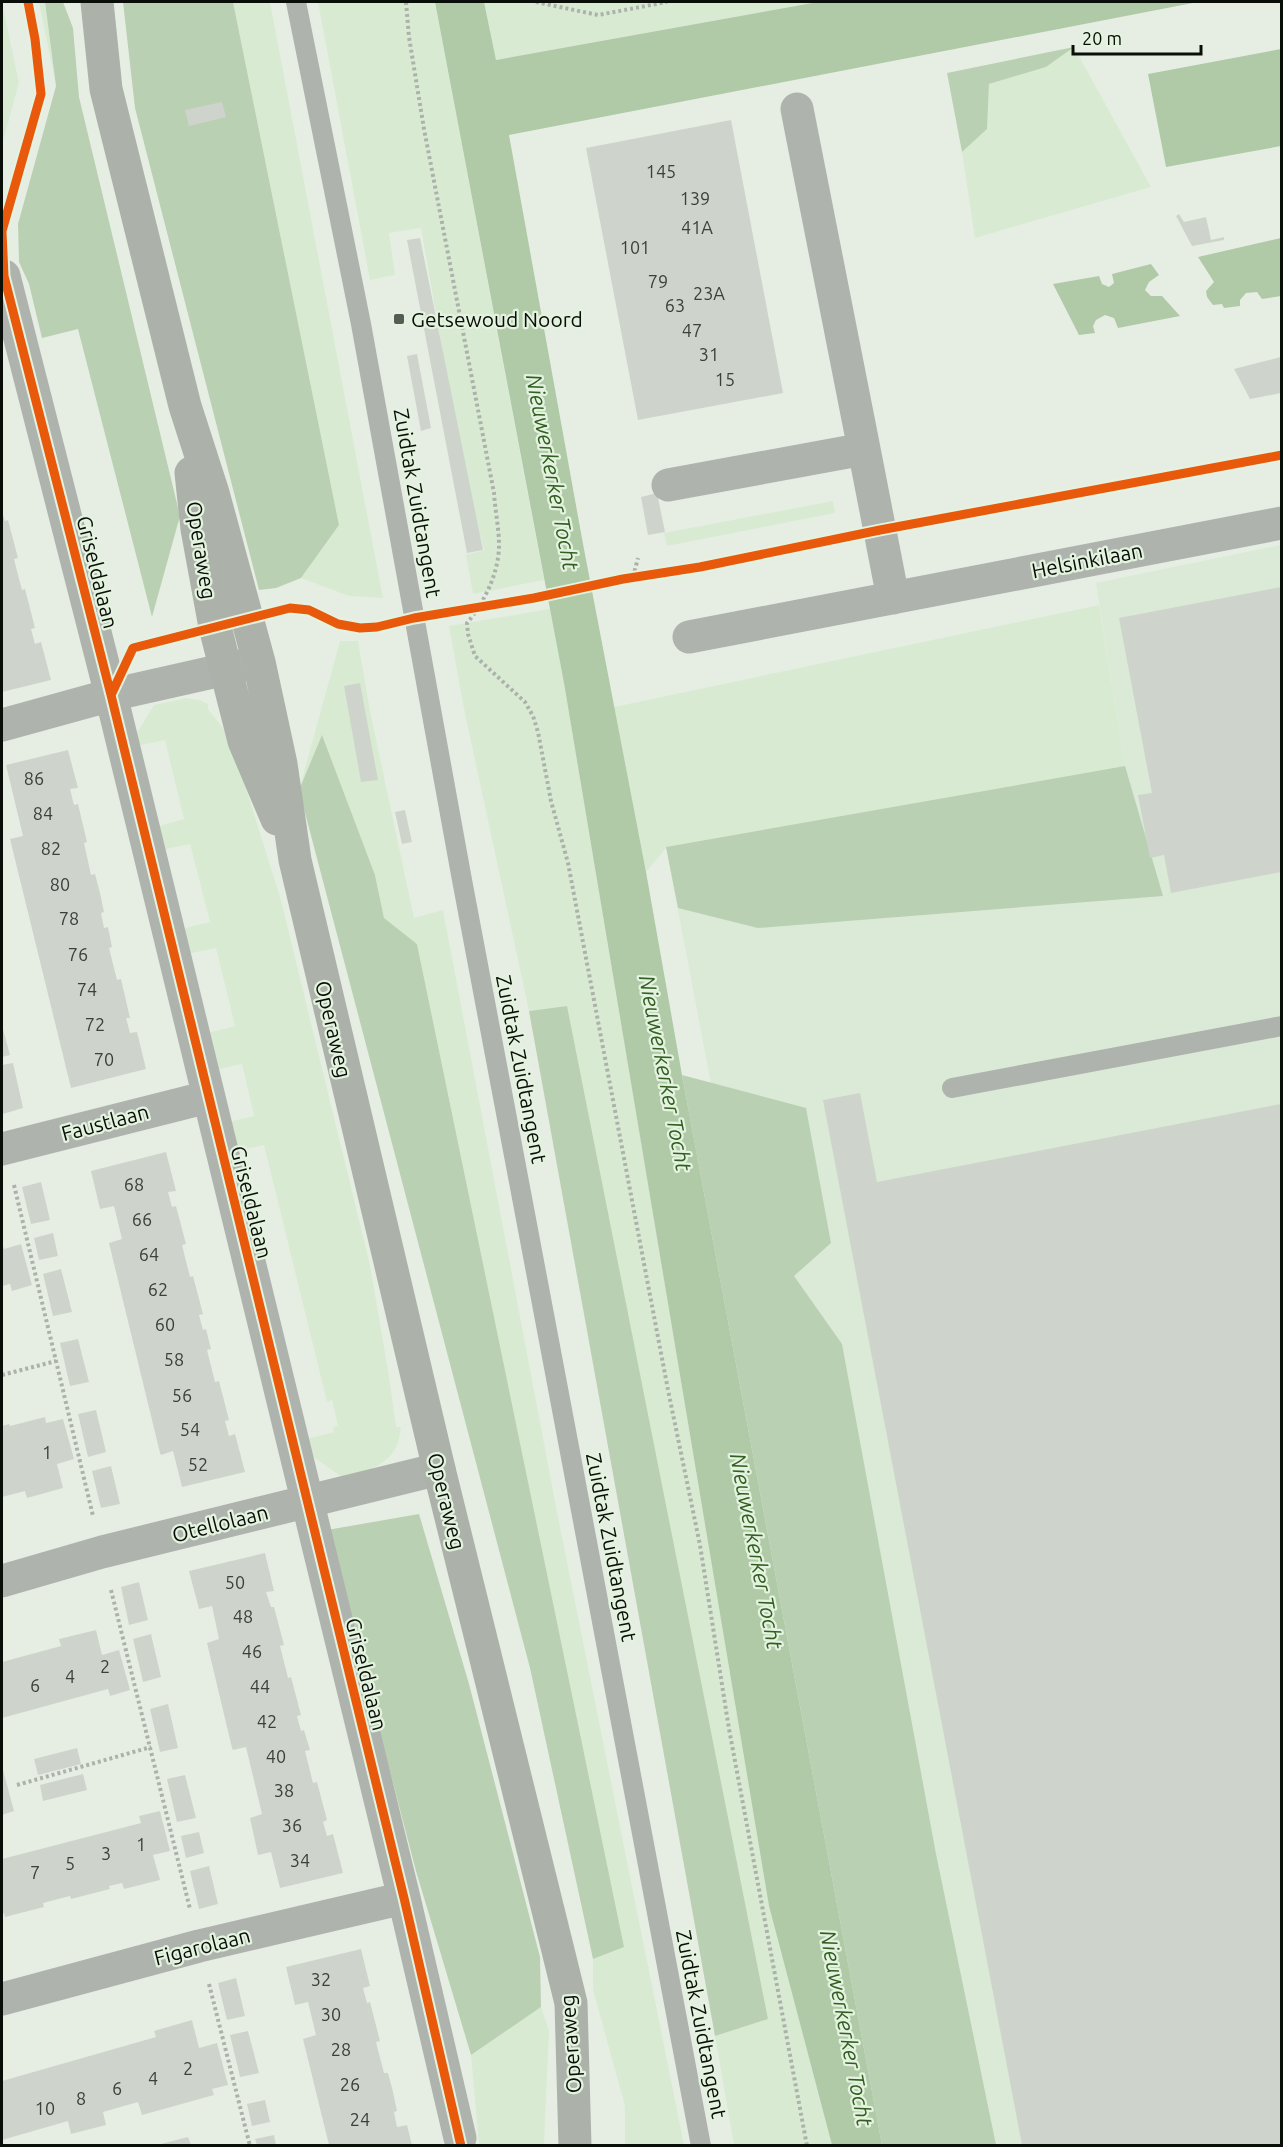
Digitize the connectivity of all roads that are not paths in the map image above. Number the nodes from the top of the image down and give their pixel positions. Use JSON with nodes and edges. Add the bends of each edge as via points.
{"nodes":[{"id":1,"x":97,"y":2,"type":"edge"},
{"id":2,"x":296,"y":2,"type":"edge"},
{"id":3,"x":797,"y":110,"type":"dead end"},
{"id":4,"x":3,"y":277,"type":"edge"},
{"id":5,"x":185,"y":406,"type":"junction"},
{"id":6,"x":864,"y":449,"type":"junction"},
{"id":7,"x":668,"y":485,"type":"dead end"},
{"id":8,"x":1281,"y":523,"type":"edge"},
{"id":9,"x":893,"y":598,"type":"junction"},
{"id":10,"x":689,"y":637,"type":"dead end"},
{"id":11,"x":259,"y":662,"type":"junction"},
{"id":12,"x":226,"y":669,"type":"junction"},
{"id":13,"x":111,"y":695,"type":"junction"},
{"id":14,"x":2,"y":725,"type":"edge"},
{"id":15,"x":295,"y":860,"type":"junction"},
{"id":16,"x":1281,"y":1026,"type":"edge"},
{"id":17,"x":952,"y":1088,"type":"dead end"},
{"id":18,"x":208,"y":1097,"type":"junction"},
{"id":19,"x":3,"y":1149,"type":"edge"},
{"id":20,"x":439,"y":1469,"type":"junction"},
{"id":21,"x":306,"y":1502,"type":"junction"},
{"id":22,"x":2,"y":1581,"type":"edge"},
{"id":23,"x":404,"y":1898,"type":"junction"},
{"id":24,"x":2,"y":1999,"type":"edge"},
{"id":25,"x":460,"y":2138,"type":"dead end"},
{"id":26,"x":575,"y":2145,"type":"edge"},
{"id":27,"x":701,"y":2145,"type":"edge"}],
"edges":[{"from":1,"to":5,"type":"main road","name":"Operaweg","via":[[106,89]]},
{"from":2,"to":27,"type":"lane","name":"Zuidtak Zuidtangent","via":[[361,324]]},
{"from":3,"to":6,"type":"street"},
{"from":4,"to":13,"type":"street","name":"Griseldalaan"},
{"from":5,"to":11,"type":"main road","name":"Operaweg"},
{"from":5,"to":12,"type":"main road","name":"Operaweg","via":[[196,529]]},
{"from":6,"to":7,"type":"street"},
{"from":6,"to":9,"type":"street"},
{"from":8,"to":9,"type":"street","name":"Helsinkilaan"},
{"from":9,"to":10,"type":"street","name":"Helsinkilaan"},
{"from":11,"to":12,"type":"street"},
{"from":11,"to":15,"type":"main road","name":"Operaweg","via":[[282,764]]},
{"from":12,"to":13,"type":"street"},
{"from":12,"to":15,"type":"main road","name":"Operaweg","via":[[244,741]]},
{"from":13,"to":14,"type":"street"},
{"from":13,"to":18,"type":"street","name":"Griseldalaan"},
{"from":15,"to":20,"type":"main road","name":"Operaweg"},
{"from":16,"to":17,"type":"lane"},
{"from":18,"to":19,"type":"street","name":"Faustlaan"},
{"from":18,"to":21,"type":"street","name":"Griseldalaan"},
{"from":20,"to":21,"type":"street","name":"Otellolaan"},
{"from":20,"to":26,"type":"main road","name":"Operaweg","via":[[571,2002]]},
{"from":21,"to":22,"type":"street","name":"Otellolaan"},
{"from":21,"to":23,"type":"street","name":"Griseldalaan"},
{"from":23,"to":24,"type":"street","name":"Figarolaan","via":[[199,1946]]},
{"from":23,"to":25,"type":"street","name":"Griseldalaan"}]}
